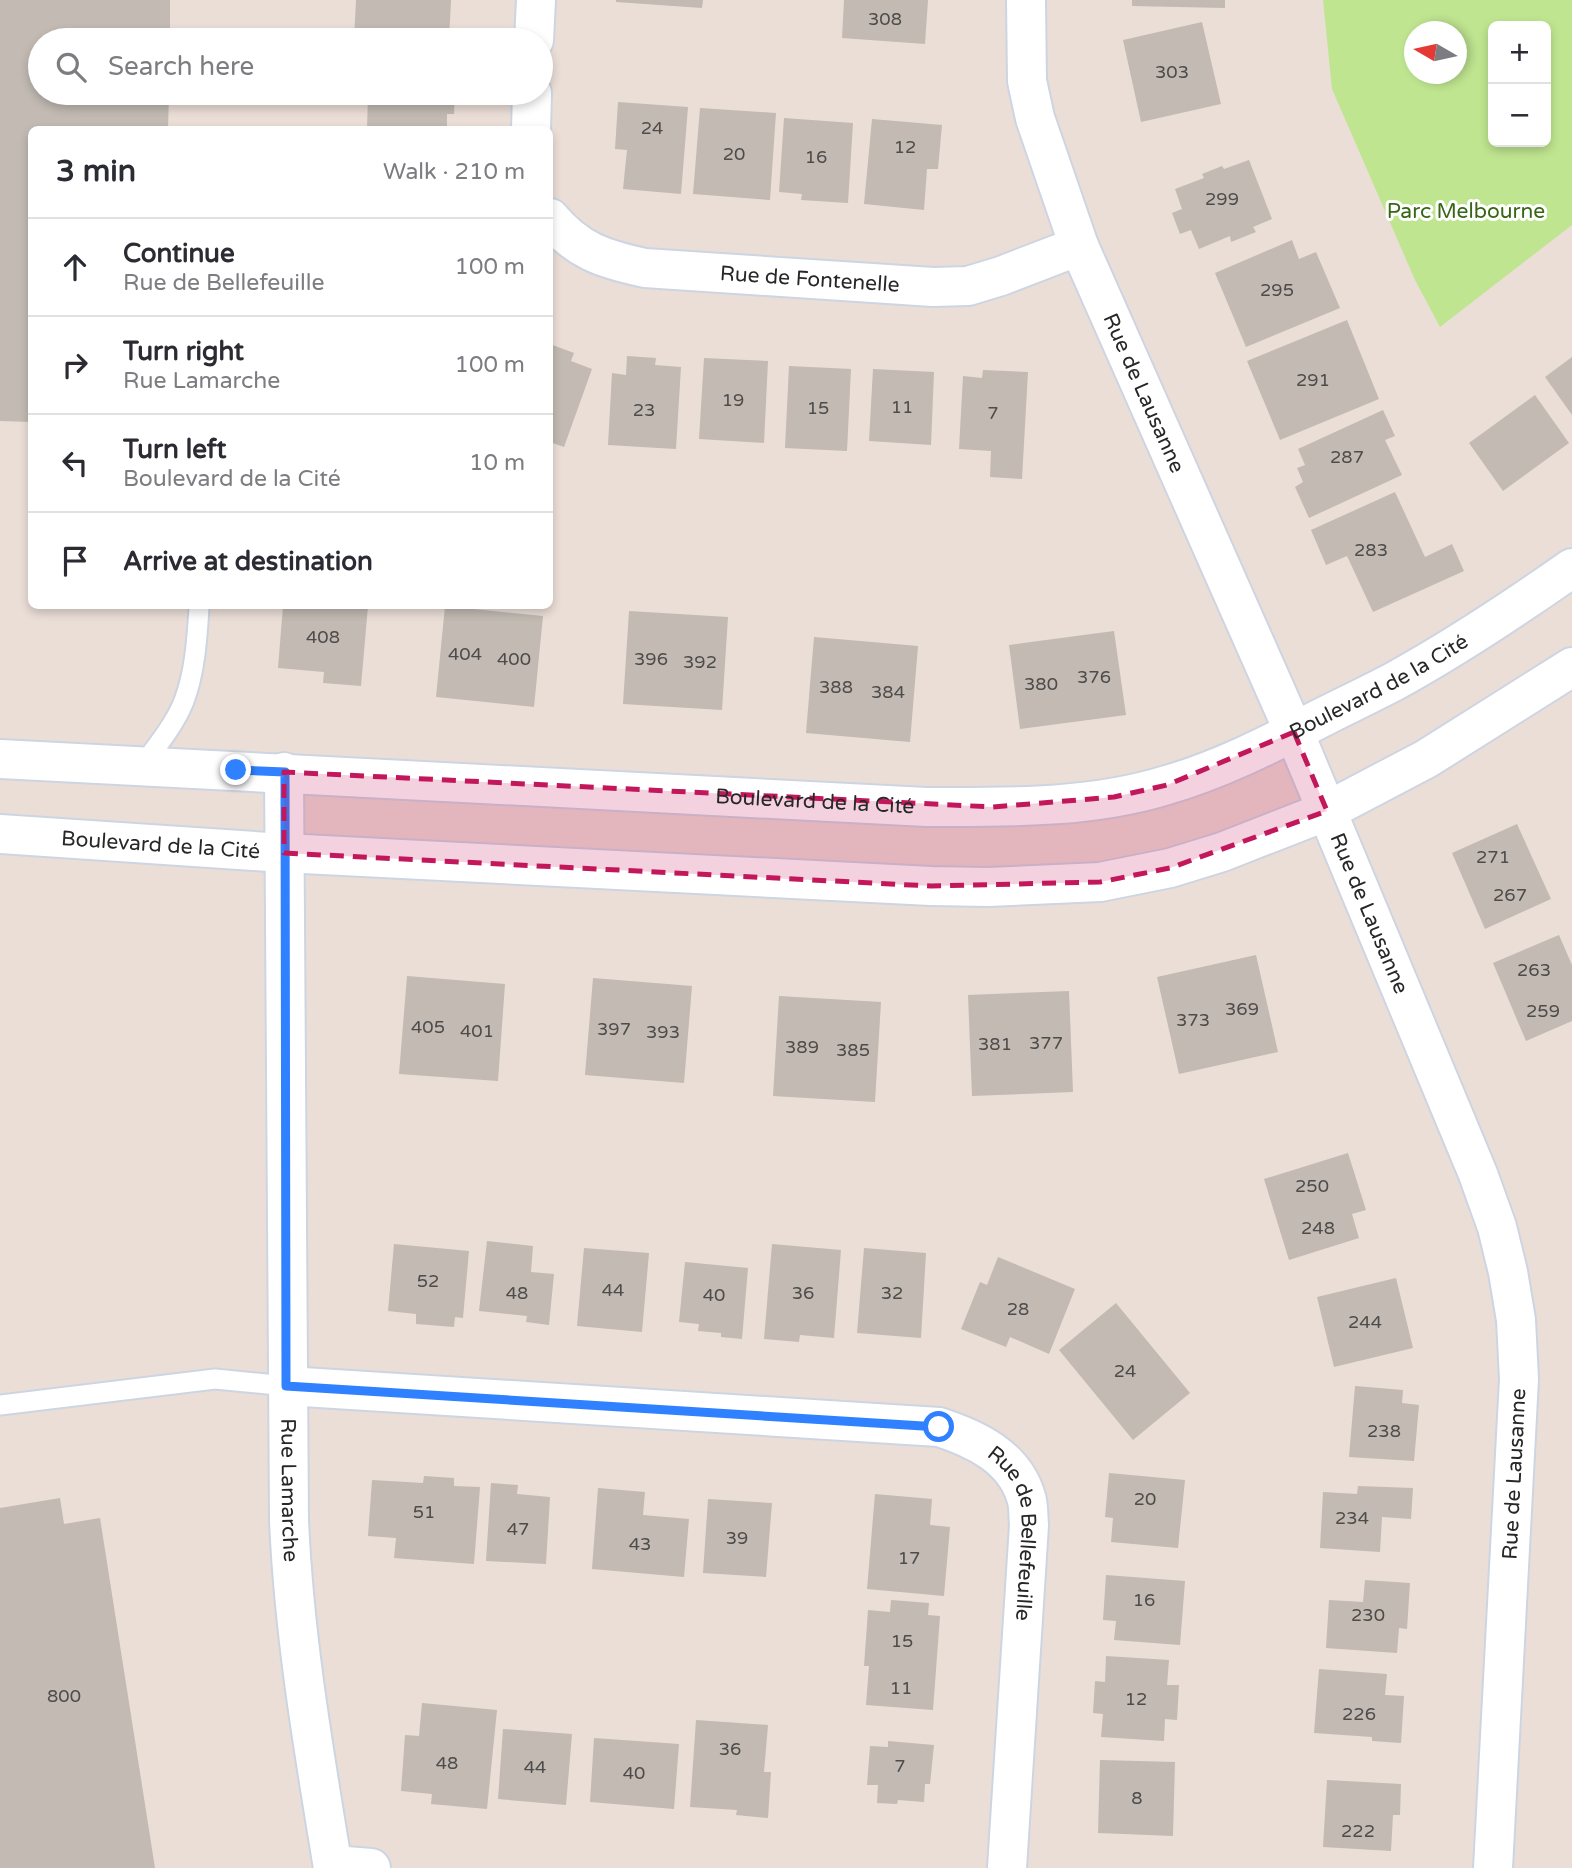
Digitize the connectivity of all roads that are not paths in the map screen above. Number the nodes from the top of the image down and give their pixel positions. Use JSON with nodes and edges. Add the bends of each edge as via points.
{"nodes":[{"id":1,"x":536,"y":0,"type":"edge"},
{"id":2,"x":1026,"y":0,"type":"edge"},
{"id":3,"x":535,"y":28,"type":"edge"},
{"id":4,"x":532,"y":105,"type":"edge"},
{"id":5,"x":531,"y":126,"type":"edge"},
{"id":6,"x":553,"y":222,"type":"edge"},
{"id":7,"x":1079,"y":246,"type":"junction"},
{"id":8,"x":1572,"y":568,"type":"edge"},
{"id":9,"x":199,"y":609,"type":"edge"},
{"id":10,"x":1572,"y":667,"type":"edge"},
{"id":11,"x":1294,"y":732,"type":"junction"},
{"id":12,"x":0,"y":759,"type":"edge"},
{"id":13,"x":142,"y":766,"type":"junction"},
{"id":14,"x":285,"y":772,"type":"junction"},
{"id":15,"x":1327,"y":811,"type":"junction"},
{"id":16,"x":0,"y":834,"type":"edge"},
{"id":17,"x":284,"y":853,"type":"junction"},
{"id":18,"x":286,"y":1386,"type":"junction"},
{"id":19,"x":0,"y":1405,"type":"edge"},
{"id":20,"x":333,"y":1867,"type":"edge"},
{"id":21,"x":371,"y":1868,"type":"edge"},
{"id":22,"x":1007,"y":1868,"type":"edge"},
{"id":23,"x":1493,"y":1868,"type":"edge"}],
"edges":[{"from":1,"to":3,"type":"street"},
{"from":2,"to":7,"type":"street","name":"Rue de Lausanne","via":[[1027,81]]},
{"from":4,"to":5,"type":"street"},
{"from":6,"to":7,"type":"street","name":"Rue de Fontenelle","via":[[584,250],[645,268],[933,287],[968,286]]},
{"from":7,"to":11,"type":"street","name":"Rue de Lausanne"},
{"from":8,"to":11,"type":"street","name":"Boulevard de la Cité","via":[[1394,681]]},
{"from":9,"to":13,"type":"lane","via":[[197,646],[184,701]]},
{"from":10,"to":15,"type":"street","name":"Boulevard de la Cité","via":[[1426,759]]},
{"from":11,"to":14,"type":"street","name":"Boulevard de la Cité","via":[[1167,785],[1114,797],[993,807]]},
{"from":11,"to":15,"type":"street","name":"Rue de Lausanne"},
{"from":12,"to":13,"type":"street","name":"Boulevard de la Cité"},
{"from":13,"to":14,"type":"street","name":"Boulevard de la Cité"},
{"from":14,"to":17,"type":"street","name":"Rue Lamarche"},
{"from":15,"to":17,"type":"street","name":"Boulevard de la Cité","via":[[1159,871],[1100,882],[988,887]]},
{"from":15,"to":23,"type":"street","name":"Rue de Lausanne","via":[[1478,1174],[1497,1227],[1516,1320],[1518,1424]]},
{"from":16,"to":17,"type":"street","name":"Boulevard de la Cité"},
{"from":17,"to":18,"type":"street","name":"Rue Lamarche"},
{"from":18,"to":19,"type":"lane","via":[[215,1379]]},
{"from":18,"to":20,"type":"street","name":"Rue Lamarche","via":[[292,1589]]},
{"from":18,"to":22,"type":"street","name":"Rue de Bellefeuille","via":[[939,1427],[969,1436],[994,1452],[1013,1473],[1026,1498],[1029,1525]]},
{"from":20,"to":21,"type":"street"}]}
